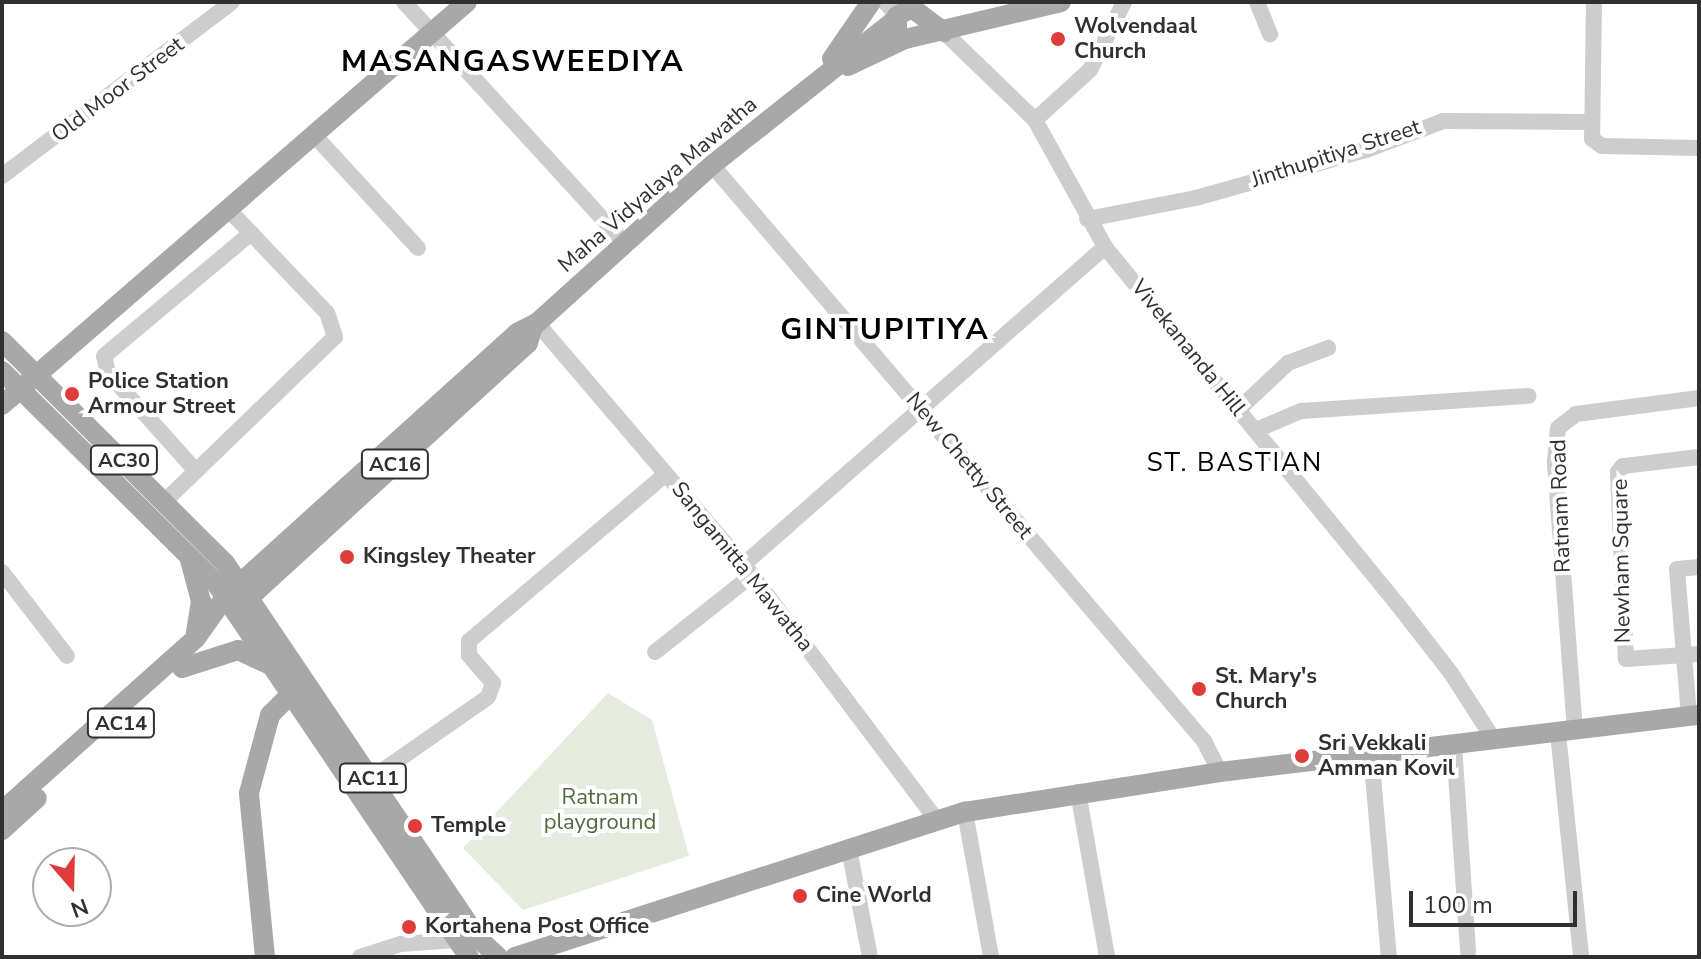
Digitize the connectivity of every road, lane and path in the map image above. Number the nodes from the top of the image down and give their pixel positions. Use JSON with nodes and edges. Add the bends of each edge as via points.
{"nodes":[{"id":1,"x":232,"y":2,"type":"edge"},
{"id":2,"x":404,"y":2,"type":"edge"},
{"id":3,"x":467,"y":2,"type":"edge"},
{"id":4,"x":871,"y":2,"type":"edge"},
{"id":5,"x":1061,"y":2,"type":"edge"},
{"id":6,"x":1124,"y":2,"type":"edge"},
{"id":7,"x":1257,"y":2,"type":"edge"},
{"id":8,"x":1594,"y":2,"type":"edge"},
{"id":9,"x":900,"y":10,"type":"edge"},
{"id":10,"x":917,"y":32,"type":"junction"},
{"id":11,"x":944,"y":32,"type":"junction"},
{"id":12,"x":433,"y":33,"type":"junction"},
{"id":13,"x":1270,"y":35,"type":"dead end"},
{"id":14,"x":816,"y":82,"type":"junction"},
{"id":15,"x":1035,"y":120,"type":"junction"},
{"id":16,"x":1588,"y":122,"type":"junction"},
{"id":17,"x":315,"y":136,"type":"junction"},
{"id":18,"x":1699,"y":148,"type":"edge"},
{"id":19,"x":712,"y":165,"type":"junction"},
{"id":20,"x":2,"y":176,"type":"edge"},
{"id":21,"x":230,"y":211,"type":"junction"},
{"id":22,"x":1087,"y":219,"type":"junction"},
{"id":23,"x":251,"y":233,"type":"junction"},
{"id":24,"x":625,"y":243,"type":"junction"},
{"id":25,"x":1105,"y":247,"type":"junction"},
{"id":26,"x":418,"y":248,"type":"dead end"},
{"id":27,"x":535,"y":324,"type":"junction"},
{"id":28,"x":2,"y":341,"type":"edge"},
{"id":29,"x":1328,"y":348,"type":"dead end"},
{"id":30,"x":2,"y":371,"type":"edge"},
{"id":31,"x":37,"y":376,"type":"junction"},
{"id":32,"x":21,"y":390,"type":"junction"},
{"id":33,"x":1529,"y":396,"type":"dead end"},
{"id":34,"x":1699,"y":398,"type":"edge"},
{"id":35,"x":2,"y":405,"type":"edge"},
{"id":36,"x":1238,"y":410,"type":"junction"},
{"id":37,"x":923,"y":412,"type":"junction"},
{"id":38,"x":1256,"y":430,"type":"junction"},
{"id":39,"x":1699,"y":457,"type":"edge"},
{"id":40,"x":196,"y":471,"type":"junction"},
{"id":41,"x":666,"y":474,"type":"junction"},
{"id":42,"x":166,"y":500,"type":"junction"},
{"id":43,"x":188,"y":553,"type":"junction"},
{"id":44,"x":1699,"y":567,"type":"edge"},
{"id":45,"x":748,"y":570,"type":"junction"},
{"id":46,"x":2,"y":572,"type":"edge"},
{"id":47,"x":238,"y":597,"type":"junction"},
{"id":48,"x":196,"y":638,"type":"junction"},
{"id":49,"x":655,"y":652,"type":"dead end"},
{"id":50,"x":1691,"y":654,"type":"edge"},
{"id":51,"x":67,"y":656,"type":"dead end"},
{"id":52,"x":182,"y":668,"type":"junction"},
{"id":53,"x":276,"y":670,"type":"junction"},
{"id":54,"x":299,"y":687,"type":"junction"},
{"id":55,"x":1694,"y":716,"type":"edge"},
{"id":56,"x":1566,"y":732,"type":"junction"},
{"id":57,"x":1494,"y":740,"type":"junction"},
{"id":58,"x":1454,"y":745,"type":"junction"},
{"id":59,"x":1371,"y":753,"type":"junction"},
{"id":60,"x":1220,"y":772,"type":"junction"},
{"id":61,"x":372,"y":778,"type":"junction"},
{"id":62,"x":1078,"y":792,"type":"junction"},
{"id":63,"x":2,"y":811,"type":"edge"},
{"id":64,"x":965,"y":812,"type":"junction"},
{"id":65,"x":936,"y":819,"type":"junction"},
{"id":66,"x":2,"y":830,"type":"edge"},
{"id":67,"x":849,"y":849,"type":"junction"},
{"id":68,"x":452,"y":941,"type":"junction"},
{"id":69,"x":561,"y":944,"type":"junction"},
{"id":70,"x":1468,"y":952,"type":"dead end"},
{"id":71,"x":265,"y":957,"type":"edge"},
{"id":72,"x":360,"y":957,"type":"edge"},
{"id":73,"x":440,"y":957,"type":"edge"},
{"id":74,"x":469,"y":957,"type":"edge"},
{"id":75,"x":498,"y":957,"type":"edge"},
{"id":76,"x":515,"y":957,"type":"edge"},
{"id":77,"x":544,"y":957,"type":"edge"},
{"id":78,"x":870,"y":957,"type":"edge"},
{"id":79,"x":991,"y":957,"type":"edge"},
{"id":80,"x":1107,"y":957,"type":"edge"},
{"id":81,"x":1389,"y":957,"type":"edge"},
{"id":82,"x":1581,"y":957,"type":"edge"}],
"edges":[{"from":1,"to":20,"type":"street","name":"Old Moor Street"},
{"from":2,"to":12,"type":"street"},
{"from":3,"to":12,"type":"main road"},
{"from":4,"to":14,"type":"main road"},
{"from":5,"to":11,"type":"main road","name":"Maha Vidyalaya Mawatha"},
{"from":6,"to":15,"type":"street","via":[[1090,70]]},
{"from":7,"to":13,"type":"street"},
{"from":8,"to":16,"type":"street"},
{"from":9,"to":10,"type":"main road","via":[[898,32]]},
{"from":9,"to":10,"type":"main road","via":[[921,11]]},
{"from":9,"to":14,"type":"main road","name":"Maha Vidyalaya Mawatha","number":"AC16"},
{"from":10,"to":11,"type":"main road","name":"Maha Vidyalaya Mawatha"},
{"from":10,"to":14,"type":"main road","name":"Maha Vidyalaya Mawatha","number":"AC16"},
{"from":11,"to":15,"type":"street","name":"Vivekananda Hill"},
{"from":12,"to":17,"type":"main road"},
{"from":12,"to":24,"type":"street"},
{"from":14,"to":19,"type":"main road","name":"Maha Vidyalaya Mawatha","number":"AC16"},
{"from":15,"to":22,"type":"street","name":"Vivekananda Hill"},
{"from":16,"to":18,"type":"street","via":[[1592,139],[1602,146]]},
{"from":16,"to":22,"type":"street","name":"Jinthupitiya Street","via":[[1443,121],[1366,150],[1196,198]]},
{"from":17,"to":21,"type":"main road"},
{"from":17,"to":26,"type":"street"},
{"from":19,"to":24,"type":"main road","name":"Maha Vidyalaya Mawatha","number":"AC16"},
{"from":19,"to":37,"type":"street","name":"New Chetty Street"},
{"from":21,"to":23,"type":"street"},
{"from":21,"to":31,"type":"main road"},
{"from":22,"to":25,"type":"street","name":"Vivekananda Hill"},
{"from":23,"to":40,"type":"street","via":[[337,330]]},
{"from":23,"to":40,"type":"street","via":[[104,356],[108,373]]},
{"from":24,"to":27,"type":"main road","name":"Maha Vidyalaya Mawatha","number":"AC16"},
{"from":25,"to":36,"type":"street","name":"Vivekananda Hill"},
{"from":25,"to":37,"type":"street"},
{"from":27,"to":41,"type":"street","name":"Sangamitta Mawatha"},
{"from":27,"to":47,"type":"main road","name":"Maha Vidyalaya Mawatha","number":"AC16","via":[[528,343]]},
{"from":28,"to":31,"type":"main road","number":"AC30"},
{"from":29,"to":36,"type":"street","via":[[1288,363]]},
{"from":30,"to":32,"type":"main road","number":"AC30"},
{"from":31,"to":32,"type":"main road"},
{"from":31,"to":42,"type":"main road","number":"AC30"},
{"from":32,"to":35,"type":"main road"},
{"from":32,"to":43,"type":"main road","number":"AC30"},
{"from":33,"to":38,"type":"street","via":[[1301,411]]},
{"from":34,"to":56,"type":"street","name":"Ratnam Road","via":[[1576,414],[1558,428]]},
{"from":36,"to":38,"type":"street","name":"Vivekananda Hill"},
{"from":37,"to":45,"type":"street"},
{"from":37,"to":60,"type":"street","name":"New Chetty Street","via":[[1204,741]]},
{"from":38,"to":57,"type":"street","name":"Vivekananda Hill","via":[[1451,673]]},
{"from":39,"to":50,"type":"street","name":"Newham Square","via":[[1623,466],[1618,472],[1626,659]]},
{"from":40,"to":42,"type":"street"},
{"from":41,"to":45,"type":"street","name":"Sangamitta Mawatha"},
{"from":41,"to":61,"type":"street","via":[[467,643],[469,655],[493,683],[488,697]]},
{"from":42,"to":47,"type":"main road","number":"AC30"},
{"from":43,"to":47,"type":"main road","number":"AC30"},
{"from":43,"to":48,"type":"main road","via":[[200,592]]},
{"from":44,"to":50,"type":"street","via":[[1677,569]]},
{"from":45,"to":49,"type":"street"},
{"from":45,"to":65,"type":"street","name":"Sangamitta Mawatha"},
{"from":46,"to":51,"type":"street"},
{"from":47,"to":48,"type":"main road","number":"AC14"},
{"from":47,"to":52,"type":"main road","number":"AC14"},
{"from":47,"to":53,"type":"main road","number":"AC11"},
{"from":47,"to":54,"type":"main road","number":"AC11"},
{"from":48,"to":63,"type":"main road","number":"AC14"},
{"from":50,"to":55,"type":"street"},
{"from":52,"to":53,"type":"main road","via":[[238,650],[251,652]]},
{"from":52,"to":66,"type":"main road","number":"AC14"},
{"from":53,"to":54,"type":"main road","number":"AC11"},
{"from":54,"to":61,"type":"main road","number":"AC11"},
{"from":54,"to":68,"type":"main road","number":"AC11"},
{"from":54,"to":71,"type":"main road","via":[[270,715],[249,793]]},
{"from":55,"to":56,"type":"main road"},
{"from":56,"to":57,"type":"main road"},
{"from":56,"to":82,"type":"street"},
{"from":57,"to":58,"type":"main road"},
{"from":58,"to":59,"type":"main road"},
{"from":58,"to":70,"type":"street"},
{"from":59,"to":60,"type":"main road"},
{"from":59,"to":81,"type":"street"},
{"from":60,"to":62,"type":"main road"},
{"from":61,"to":75,"type":"main road","number":"AC11","via":[[479,939]]},
{"from":62,"to":64,"type":"main road"},
{"from":62,"to":80,"type":"street"},
{"from":64,"to":65,"type":"main road"},
{"from":64,"to":79,"type":"street"},
{"from":65,"to":67,"type":"main road"},
{"from":67,"to":69,"type":"main road"},
{"from":67,"to":78,"type":"street"},
{"from":68,"to":72,"type":"street","via":[[401,944]]},
{"from":68,"to":73,"type":"street"},
{"from":68,"to":74,"type":"main road","number":"AC11"},
{"from":69,"to":76,"type":"main road"},
{"from":69,"to":77,"type":"main road"}]}
